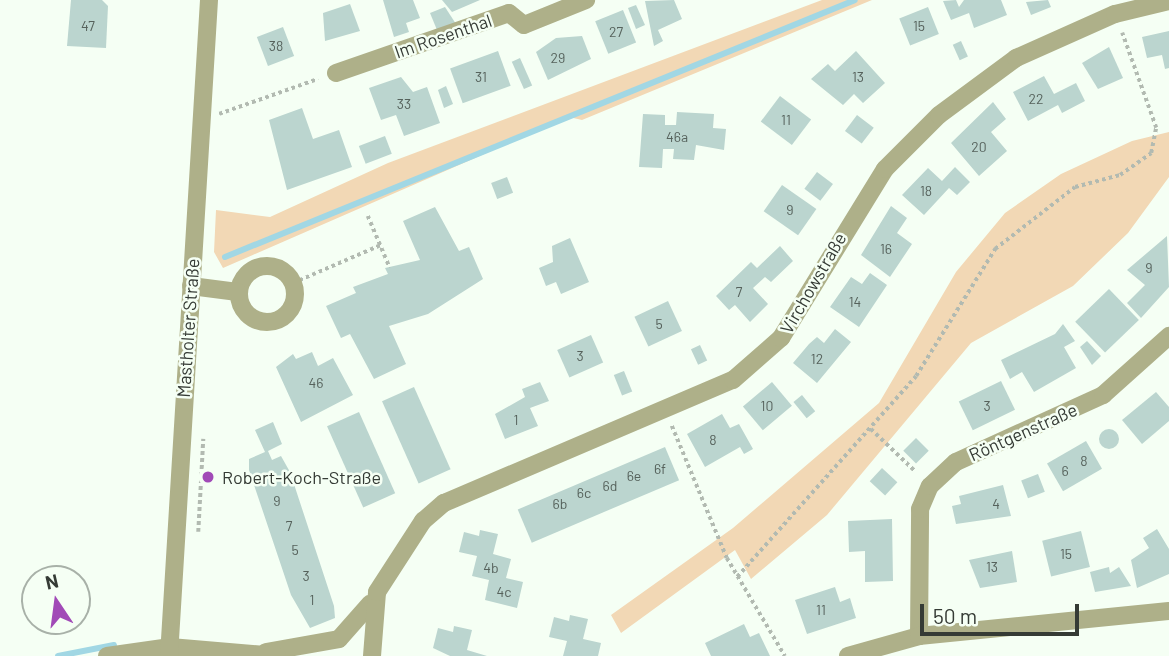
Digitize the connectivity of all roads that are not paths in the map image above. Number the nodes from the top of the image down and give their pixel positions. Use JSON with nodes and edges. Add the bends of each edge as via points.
{"nodes":[{"id":1,"x":209,"y":0,"type":"edge"},
{"id":2,"x":586,"y":0,"type":"edge"},
{"id":3,"x":1169,"y":1,"type":"edge"},
{"id":4,"x":506,"y":6,"type":"edge"},
{"id":5,"x":336,"y":73,"type":"road end"},
{"id":6,"x":191,"y":286,"type":"junction"},
{"id":7,"x":238,"y":292,"type":"junction"},
{"id":8,"x":1169,"y":336,"type":"edge"},
{"id":9,"x":377,"y":592,"type":"junction"},
{"id":10,"x":1169,"y":611,"type":"edge"},
{"id":11,"x":919,"y":636,"type":"junction"},
{"id":12,"x":170,"y":651,"type":"edge"},
{"id":13,"x":271,"y":654,"type":"edge"},
{"id":14,"x":107,"y":656,"type":"edge"},
{"id":15,"x":372,"y":656,"type":"edge"},
{"id":16,"x":848,"y":656,"type":"edge"}],
"edges":[{"from":1,"to":6,"type":"street","name":"Mastholter Straße"},
{"from":2,"to":4,"type":"street","name":"Im Rosenthal","via":[[524,25]]},
{"from":3,"to":9,"type":"street","name":"Virchowstraße","via":[[1115,14],[1016,58],[940,115],[885,169],[781,338],[733,380],[444,503],[423,521]]},
{"from":4,"to":5,"type":"street","name":"Im Rosenthal"},
{"from":6,"to":7,"type":"street"},
{"from":6,"to":12,"type":"street","name":"Mastholter Straße"},
{"from":7,"to":7,"type":"street","via":[[243,278],[263,267],[283,270],[293,283],[294,301],[275,321],[248,315]]},
{"from":8,"to":11,"type":"street","name":"Röntgenstraße","via":[[1103,395],[956,462],[930,486],[920,509]]},
{"from":9,"to":13,"type":"street","name":"Virchowstraße","via":[[357,626],[340,639]]},
{"from":9,"to":15,"type":"street","name":"Virchowstraße"},
{"from":10,"to":11,"type":"street"},
{"from":11,"to":16,"type":"street"},
{"from":12,"to":13,"type":"street"},
{"from":12,"to":14,"type":"street"}]}
